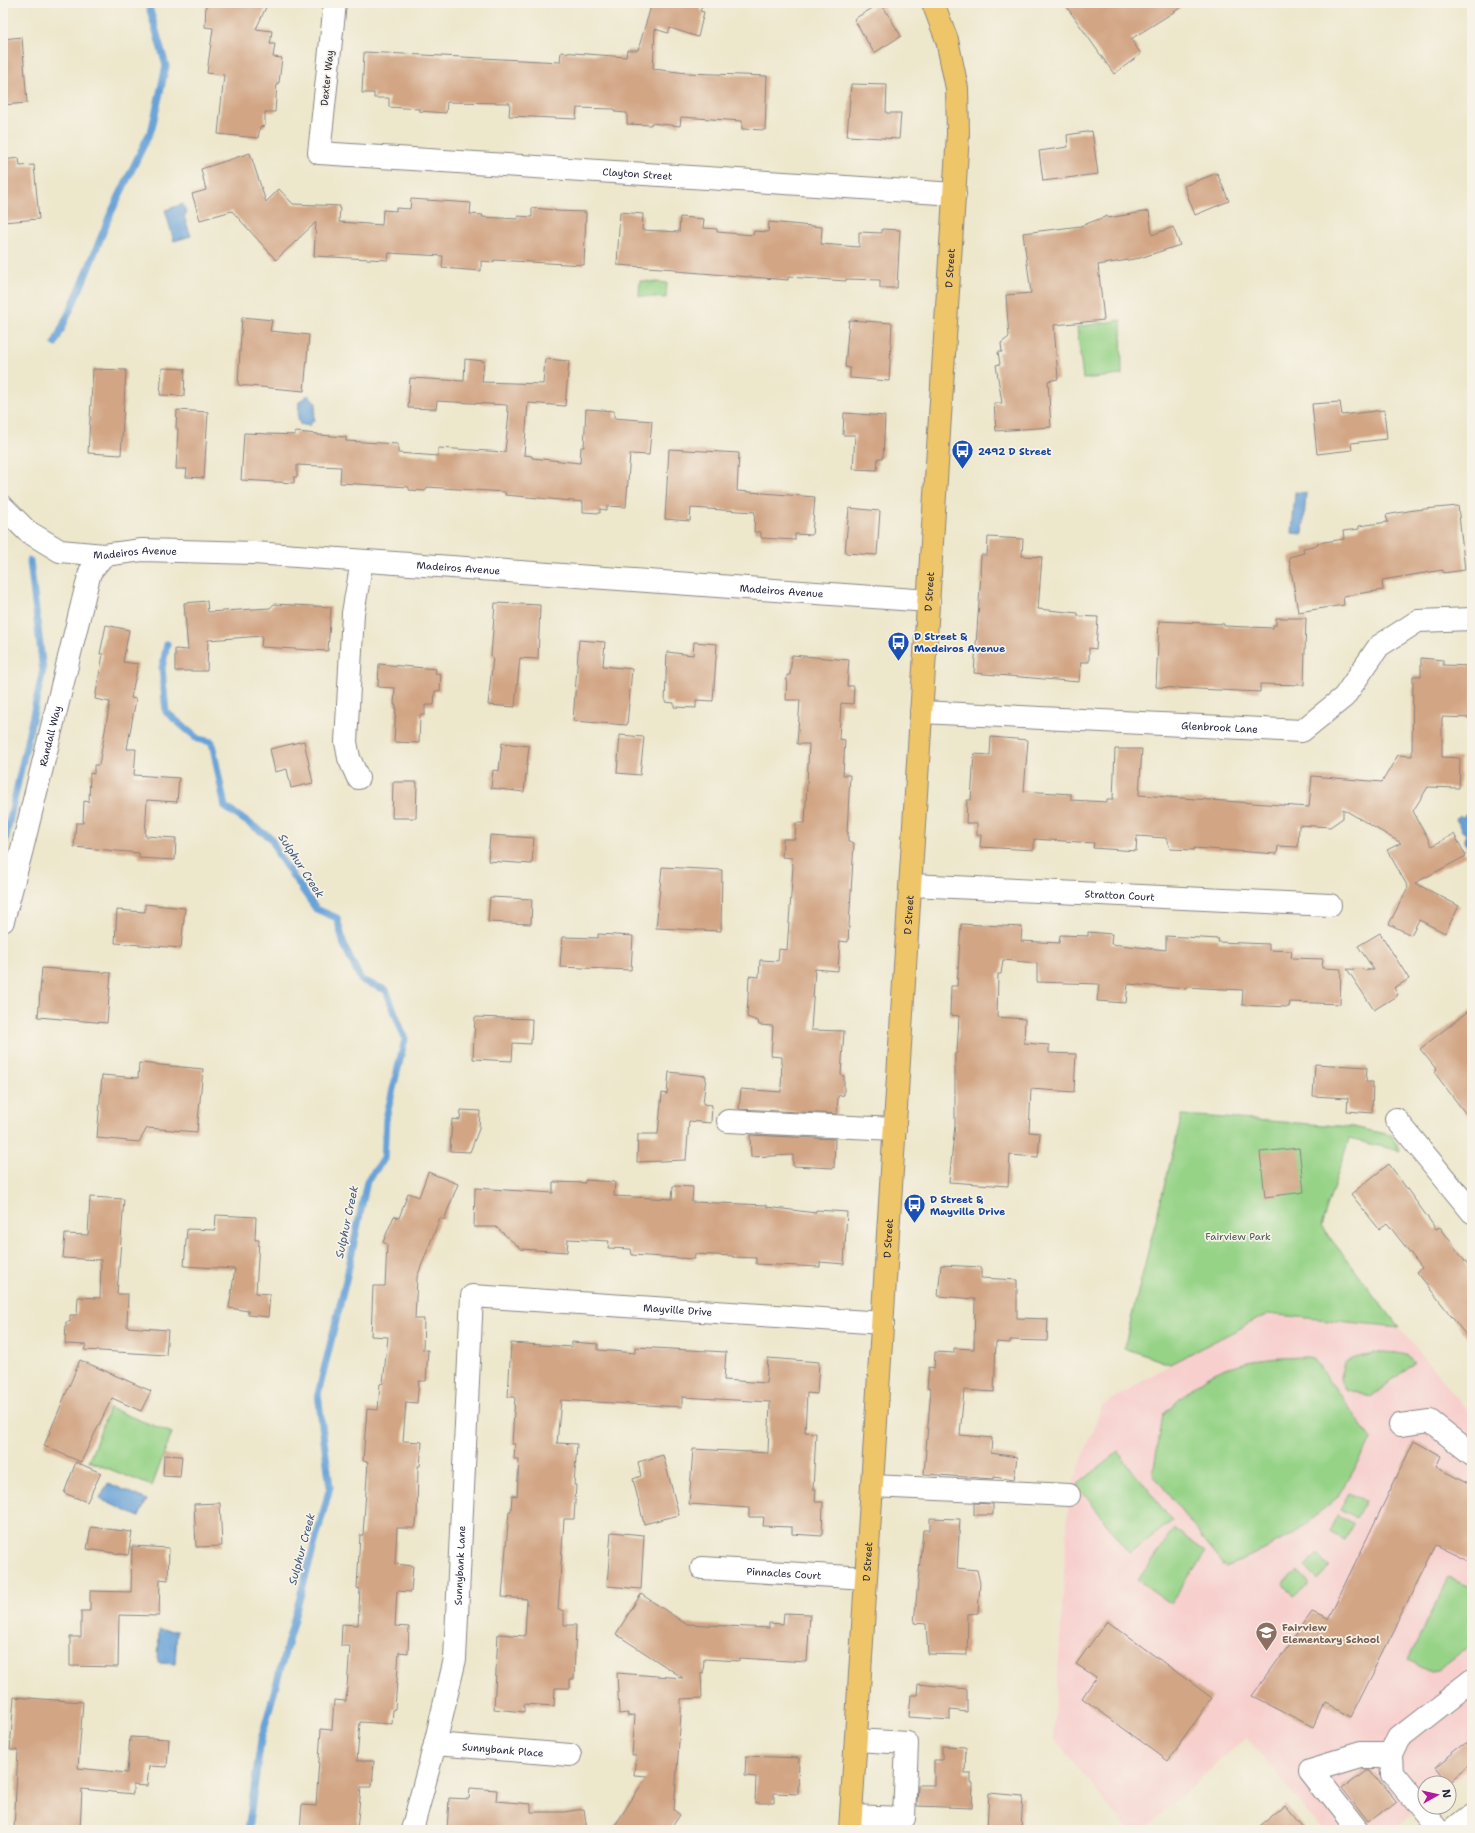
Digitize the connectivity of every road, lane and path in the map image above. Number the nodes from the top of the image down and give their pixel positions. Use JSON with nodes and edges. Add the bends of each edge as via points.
{"nodes":[{"id":1,"x":335,"y":3,"type":"edge"},
{"id":2,"x":933,"y":3,"type":"edge"},
{"id":3,"x":319,"y":153,"type":"joint"},
{"id":4,"x":955,"y":194,"type":"junction"},
{"id":5,"x":3,"y":507,"type":"edge"},
{"id":6,"x":104,"y":555,"type":"junction"},
{"id":7,"x":362,"y":561,"type":"junction"},
{"id":8,"x":929,"y":601,"type":"junction"},
{"id":9,"x":1472,"y":619,"type":"edge"},
{"id":10,"x":921,"y":712,"type":"junction"},
{"id":11,"x":358,"y":778,"type":"dead end"},
{"id":12,"x":911,"y":885,"type":"junction"},
{"id":13,"x":1330,"y":905,"type":"dead end"},
{"id":14,"x":3,"y":921,"type":"edge"},
{"id":15,"x":1396,"y":1119,"type":"dead end"},
{"id":16,"x":728,"y":1120,"type":"dead end"},
{"id":17,"x":895,"y":1129,"type":"junction"},
{"id":18,"x":1472,"y":1212,"type":"edge"},
{"id":19,"x":472,"y":1296,"type":"joint"},
{"id":20,"x":883,"y":1324,"type":"junction"},
{"id":21,"x":1400,"y":1425,"type":"dead end"},
{"id":22,"x":1472,"y":1454,"type":"edge"},
{"id":23,"x":872,"y":1486,"type":"junction"},
{"id":24,"x":1069,"y":1495,"type":"dead end"},
{"id":25,"x":702,"y":1568,"type":"dead end"},
{"id":26,"x":866,"y":1578,"type":"junction"},
{"id":27,"x":1472,"y":1681,"type":"edge"},
{"id":28,"x":856,"y":1740,"type":"junction"},
{"id":29,"x":435,"y":1744,"type":"junction"},
{"id":30,"x":570,"y":1755,"type":"dead end"},
{"id":31,"x":1391,"y":1755,"type":"junction"},
{"id":32,"x":1472,"y":1814,"type":"edge"},
{"id":33,"x":850,"y":1823,"type":"edge"},
{"id":34,"x":412,"y":1830,"type":"edge"},
{"id":35,"x":1357,"y":1830,"type":"edge"},
{"id":36,"x":1438,"y":1830,"type":"edge"},
{"id":37,"x":1452,"y":1830,"type":"edge"}],
"edges":[{"from":1,"to":3,"type":"street","name":"Dexter Way"},
{"from":2,"to":4,"type":"main road","name":"D Street","via":[[947,40],[957,88]]},
{"from":3,"to":4,"type":"street","name":"Clayton Street"},
{"from":4,"to":8,"type":"main road","name":"D Street"},
{"from":5,"to":6,"type":"street","name":"Madeiros Avenue","via":[[27,531],[60,551]]},
{"from":6,"to":7,"type":"street","name":"Madeiros Avenue","via":[[142,550],[254,553]]},
{"from":6,"to":14,"type":"street","name":"Randall Way","via":[[90,572]]},
{"from":7,"to":8,"type":"street","name":"Madeiros Avenue"},
{"from":7,"to":11,"type":"street","via":[[353,612],[346,742],[349,758]]},
{"from":8,"to":10,"type":"main road","name":"D Street"},
{"from":9,"to":10,"type":"street","name":"Glenbrook Lane","via":[[1418,621],[1380,646],[1344,697],[1302,730]]},
{"from":10,"to":12,"type":"main road","name":"D Street"},
{"from":12,"to":13,"type":"street","name":"Stratton Court"},
{"from":12,"to":17,"type":"main road","name":"D Street"},
{"from":15,"to":18,"type":"street"},
{"from":16,"to":17,"type":"street"},
{"from":17,"to":20,"type":"main road","name":"D Street"},
{"from":19,"to":20,"type":"street","name":"Mayville Drive"},
{"from":19,"to":29,"type":"street","name":"Sunnybank Lane","via":[[455,1659]]},
{"from":20,"to":23,"type":"main road","name":"D Street"},
{"from":21,"to":22,"type":"street","via":[[1430,1421]]},
{"from":23,"to":24,"type":"street"},
{"from":23,"to":26,"type":"main road","name":"D Street"},
{"from":25,"to":26,"type":"street","name":"Pinnacles Court"},
{"from":26,"to":28,"type":"main road","name":"D Street"},
{"from":27,"to":31,"type":"street","via":[[1399,1738]]},
{"from":28,"to":33,"type":"main road","name":"D Street"},
{"from":28,"to":33,"type":"street","via":[[907,1743],[904,1818]]},
{"from":29,"to":30,"type":"street","name":"Sunnybank Place"},
{"from":29,"to":34,"type":"street","name":"Sunnybank Lane"},
{"from":31,"to":35,"type":"street","via":[[1360,1755],[1310,1770]]},
{"from":31,"to":36,"type":"street","via":[[1392,1774]]},
{"from":32,"to":37,"type":"street"}]}
